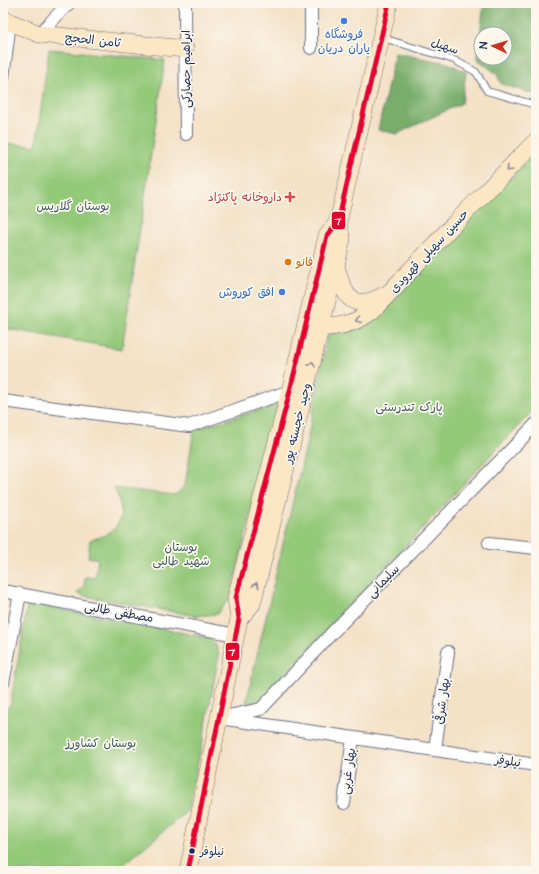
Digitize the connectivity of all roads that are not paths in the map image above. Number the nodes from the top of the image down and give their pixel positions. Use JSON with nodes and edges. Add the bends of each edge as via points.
{"nodes":[{"id":1,"x":69,"y":3,"type":"edge"},
{"id":2,"x":185,"y":3,"type":"edge"},
{"id":3,"x":311,"y":3,"type":"edge"},
{"id":4,"x":389,"y":3,"type":"edge"},
{"id":5,"x":6,"y":21,"type":"edge"},
{"id":6,"x":39,"y":34,"type":"junction"},
{"id":7,"x":381,"y":37,"type":"junction"},
{"id":8,"x":311,"y":48,"type":"dead end"},
{"id":9,"x":185,"y":49,"type":"junction"},
{"id":10,"x":3,"y":78,"type":"edge"},
{"id":11,"x":536,"y":105,"type":"edge"},
{"id":12,"x":186,"y":134,"type":"dead end"},
{"id":13,"x":536,"y":141,"type":"edge"},
{"id":14,"x":338,"y":222,"type":"junction"},
{"id":15,"x":336,"y":265,"type":"junction"},
{"id":16,"x":391,"y":292,"type":"junction"},
{"id":17,"x":313,"y":327,"type":"junction"},
{"id":18,"x":290,"y":390,"type":"junction"},
{"id":19,"x":3,"y":401,"type":"edge"},
{"id":20,"x":536,"y":424,"type":"edge"},
{"id":21,"x":489,"y":543,"type":"dead end"},
{"id":22,"x":536,"y":548,"type":"edge"},
{"id":23,"x":3,"y":591,"type":"edge"},
{"id":24,"x":20,"y":594,"type":"junction"},
{"id":25,"x":237,"y":627,"type":"junction"},
{"id":26,"x":448,"y":652,"type":"dead end"},
{"id":27,"x":3,"y":683,"type":"edge"},
{"id":28,"x":219,"y":718,"type":"junction"},
{"id":29,"x":353,"y":738,"type":"junction"},
{"id":30,"x":435,"y":750,"type":"junction"},
{"id":31,"x":536,"y":765,"type":"edge"},
{"id":32,"x":344,"y":803,"type":"dead end"},
{"id":33,"x":188,"y":871,"type":"edge"}],
"edges":[{"from":1,"to":6,"type":"street"},
{"from":2,"to":9,"type":"street","name":"ابراهیم حصارکی"},
{"from":3,"to":8,"type":"street"},
{"from":4,"to":7,"type":"main road","name":"وحید خجسته پور"},
{"from":5,"to":6,"type":"main road","name":"ثامن الحجج"},
{"from":5,"to":10,"type":"street"},
{"from":6,"to":9,"type":"main road","name":"ثامن الحجج"},
{"from":7,"to":11,"type":"lane","name":"سهیل","via":[[454,60],[476,72],[487,91]]},
{"from":7,"to":14,"type":"main road","name":"وحید خجسته پور"},
{"from":9,"to":12,"type":"street","name":"ابراهیم حصارکی"},
{"from":13,"to":16,"type":"main road","name":"حسین سهیلی قهرودی","one_way":true},
{"from":14,"to":15,"type":"main road","name":"وحید خجسته پور","via":[[342,238]]},
{"from":14,"to":17,"type":"main road","name":"وحید خجسته پور","via":[[327,236]]},
{"from":15,"to":16,"type":"main road","via":[[343,288],[352,300],[368,303]]},
{"from":15,"to":17,"type":"main road","name":"وحید خجسته پور"},
{"from":16,"to":17,"type":"main road","name":"حسین سهیلی قهرودی","one_way":true,"via":[[364,318],[355,322]]},
{"from":17,"to":18,"type":"main road","name":"وحید خجسته پور"},
{"from":25,"to":17,"type":"main road","name":"وحید خجسته پور","one_way":true,"via":[[252,604]]},
{"from":18,"to":19,"type":"street","via":[[189,426]]},
{"from":18,"to":25,"type":"main road","name":"وحید خجسته پور","via":[[236,598]]},
{"from":20,"to":28,"type":"street","name":"سلیمانی","via":[[260,709]]},
{"from":21,"to":22,"type":"street"},
{"from":23,"to":24,"type":"street","name":"مصطفی طالبی"},
{"from":24,"to":25,"type":"street","name":"مصطفی طالبی"},
{"from":24,"to":27,"type":"street"},
{"from":25,"to":28,"type":"main road","name":"وحید خجسته پور"},
{"from":26,"to":30,"type":"street","name":"بهار شرقی"},
{"from":28,"to":29,"type":"street","name":"نیلوفر"},
{"from":28,"to":33,"type":"main road","name":"وحید خجسته پور"},
{"from":29,"to":30,"type":"street","name":"نیلوفر"},
{"from":29,"to":32,"type":"street","name":"بهار غربی"},
{"from":30,"to":31,"type":"street","name":"نیلوفر"}]}
